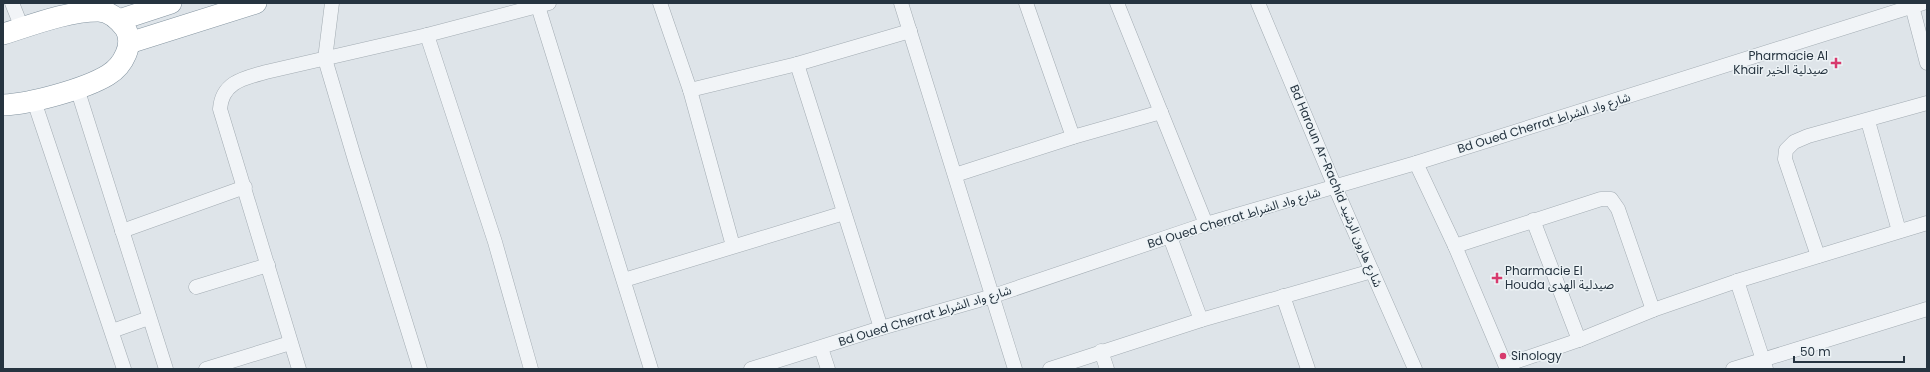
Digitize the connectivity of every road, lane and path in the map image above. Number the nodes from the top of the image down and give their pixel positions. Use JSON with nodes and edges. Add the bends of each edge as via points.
{"nodes":[{"id":1,"x":12,"y":3,"type":"edge"},
{"id":2,"x":171,"y":3,"type":"edge"},
{"id":3,"x":256,"y":3,"type":"edge"},
{"id":4,"x":332,"y":3,"type":"edge"},
{"id":5,"x":660,"y":3,"type":"edge"},
{"id":6,"x":901,"y":3,"type":"edge"},
{"id":7,"x":1026,"y":3,"type":"edge"},
{"id":8,"x":1117,"y":3,"type":"edge"},
{"id":9,"x":1258,"y":3,"type":"edge"},
{"id":10,"x":541,"y":4,"type":"edge"},
{"id":11,"x":1917,"y":5,"type":"edge"},
{"id":12,"x":119,"y":20,"type":"junction"},
{"id":13,"x":12,"y":31,"type":"edge"},
{"id":14,"x":910,"y":32,"type":"junction"},
{"id":15,"x":427,"y":35,"type":"junction"},
{"id":16,"x":129,"y":43,"type":"junction"},
{"id":17,"x":325,"y":59,"type":"junction"},
{"id":18,"x":1927,"y":63,"type":"edge"},
{"id":19,"x":797,"y":64,"type":"junction"},
{"id":20,"x":77,"y":88,"type":"junction"},
{"id":21,"x":690,"y":90,"type":"junction"},
{"id":22,"x":34,"y":101,"type":"junction"},
{"id":23,"x":1927,"y":103,"type":"edge"},
{"id":24,"x":3,"y":106,"type":"edge"},
{"id":25,"x":1161,"y":112,"type":"junction"},
{"id":26,"x":1868,"y":120,"type":"junction"},
{"id":27,"x":1073,"y":137,"type":"junction"},
{"id":28,"x":1416,"y":164,"type":"junction"},
{"id":29,"x":955,"y":174,"type":"junction"},
{"id":30,"x":245,"y":187,"type":"junction"},
{"id":31,"x":1335,"y":187,"type":"junction"},
{"id":32,"x":844,"y":213,"type":"junction"},
{"id":33,"x":1533,"y":220,"type":"junction"},
{"id":34,"x":1927,"y":223,"type":"edge"},
{"id":35,"x":1206,"y":224,"type":"junction"},
{"id":36,"x":122,"y":231,"type":"junction"},
{"id":37,"x":1899,"y":231,"type":"junction"},
{"id":38,"x":1170,"y":237,"type":"junction"},
{"id":39,"x":734,"y":246,"type":"junction"},
{"id":40,"x":1455,"y":246,"type":"junction"},
{"id":41,"x":1818,"y":256,"type":"junction"},
{"id":42,"x":268,"y":265,"type":"junction"},
{"id":43,"x":1372,"y":271,"type":"junction"},
{"id":44,"x":624,"y":280,"type":"junction"},
{"id":45,"x":1737,"y":281,"type":"junction"},
{"id":46,"x":196,"y":287,"type":"dead end"},
{"id":47,"x":993,"y":296,"type":"junction"},
{"id":48,"x":1282,"y":296,"type":"junction"},
{"id":49,"x":1927,"y":308,"type":"edge"},
{"id":50,"x":1653,"y":310,"type":"junction"},
{"id":51,"x":149,"y":318,"type":"junction"},
{"id":52,"x":1201,"y":320,"type":"junction"},
{"id":53,"x":881,"y":328,"type":"junction"},
{"id":54,"x":112,"y":331,"type":"junction"},
{"id":55,"x":1578,"y":340,"type":"junction"},
{"id":56,"x":290,"y":343,"type":"junction"},
{"id":57,"x":821,"y":348,"type":"junction"},
{"id":58,"x":1101,"y":352,"type":"junction"},
{"id":59,"x":1764,"y":364,"type":"edge"},
{"id":60,"x":1506,"y":367,"type":"edge"},
{"id":61,"x":124,"y":369,"type":"edge"},
{"id":62,"x":166,"y":369,"type":"edge"},
{"id":63,"x":206,"y":369,"type":"edge"},
{"id":64,"x":299,"y":369,"type":"edge"},
{"id":65,"x":420,"y":369,"type":"edge"},
{"id":66,"x":531,"y":369,"type":"edge"},
{"id":67,"x":651,"y":369,"type":"edge"},
{"id":68,"x":751,"y":369,"type":"edge"},
{"id":69,"x":828,"y":369,"type":"edge"},
{"id":70,"x":1015,"y":369,"type":"edge"},
{"id":71,"x":1050,"y":369,"type":"edge"},
{"id":72,"x":1106,"y":369,"type":"edge"},
{"id":73,"x":1308,"y":369,"type":"edge"},
{"id":74,"x":1416,"y":369,"type":"edge"},
{"id":75,"x":1733,"y":369,"type":"edge"}],
"edges":[{"from":1,"to":13,"type":"street"},
{"from":2,"to":12,"type":"highway"},
{"from":3,"to":16,"type":"highway"},
{"from":4,"to":17,"type":"street"},
{"from":5,"to":21,"type":"street"},
{"from":6,"to":14,"type":"street"},
{"from":7,"to":27,"type":"street"},
{"from":8,"to":25,"type":"street"},
{"from":9,"to":31,"type":"street","name":"Bd Haroun Ar-Rachid شارع هارون الرشيد"},
{"from":10,"to":15,"type":"street"},
{"from":10,"to":44,"type":"street"},
{"from":11,"to":18,"type":"street"},
{"from":11,"to":28,"type":"street","name":"Bd Oued Cherrat شارع واد الشراط"},
{"from":12,"to":13,"type":"highway","via":[[111,14],[81,12]]},
{"from":12,"to":16,"type":"highway","via":[[127,32]]},
{"from":14,"to":19,"type":"street"},
{"from":14,"to":29,"type":"street"},
{"from":15,"to":17,"type":"street"},
{"from":15,"to":66,"type":"street","via":[[495,242]]},
{"from":16,"to":20,"type":"highway","via":[[124,60],[117,68],[108,75]]},
{"from":17,"to":30,"type":"street","via":[[241,79],[227,89],[221,99],[220,109]]},
{"from":17,"to":65,"type":"street"},
{"from":19,"to":21,"type":"street"},
{"from":19,"to":32,"type":"street"},
{"from":20,"to":22,"type":"highway"},
{"from":20,"to":36,"type":"street"},
{"from":21,"to":39,"type":"street"},
{"from":22,"to":24,"type":"highway"},
{"from":22,"to":54,"type":"street"},
{"from":23,"to":26,"type":"street"},
{"from":25,"to":27,"type":"street"},
{"from":25,"to":35,"type":"street"},
{"from":26,"to":37,"type":"street"},
{"from":26,"to":41,"type":"street","via":[[1808,136],[1794,142],[1786,150],[1785,159]]},
{"from":27,"to":29,"type":"street"},
{"from":28,"to":31,"type":"street","name":"Bd Oued Cherrat شارع واد الشراط"},
{"from":28,"to":40,"type":"street"},
{"from":29,"to":47,"type":"street"},
{"from":30,"to":36,"type":"street"},
{"from":30,"to":42,"type":"street"},
{"from":31,"to":35,"type":"street","name":"Bd Oued Cherrat شارع واد الشراط"},
{"from":31,"to":43,"type":"street","name":"Bd Haroun Ar-Rachid شارع هارون الرشيد"},
{"from":32,"to":39,"type":"street"},
{"from":32,"to":53,"type":"street"},
{"from":33,"to":40,"type":"street"},
{"from":33,"to":50,"type":"street","via":[[1601,199],[1611,199],[1618,208]]},
{"from":33,"to":55,"type":"street"},
{"from":34,"to":37,"type":"street"},
{"from":35,"to":38,"type":"street","name":"Bd Oued Cherrat شارع واد الشراط"},
{"from":36,"to":51,"type":"street"},
{"from":37,"to":41,"type":"street"},
{"from":38,"to":47,"type":"street","name":"Bd Oued Cherrat شارع واد الشراط"},
{"from":38,"to":52,"type":"street"},
{"from":39,"to":44,"type":"street"},
{"from":40,"to":60,"type":"street"},
{"from":41,"to":45,"type":"street"},
{"from":42,"to":46,"type":"street"},
{"from":42,"to":56,"type":"street"},
{"from":43,"to":48,"type":"street"},
{"from":43,"to":74,"type":"street","name":"Bd Haroun Ar-Rachid شارع هارون الرشيد"},
{"from":44,"to":67,"type":"street"},
{"from":45,"to":50,"type":"street"},
{"from":45,"to":59,"type":"street"},
{"from":47,"to":53,"type":"street","name":"Bd Oued Cherrat شارع واد الشراط"},
{"from":47,"to":70,"type":"street"},
{"from":48,"to":52,"type":"street"},
{"from":48,"to":73,"type":"street"},
{"from":49,"to":59,"type":"street"},
{"from":50,"to":55,"type":"street"},
{"from":51,"to":54,"type":"street"},
{"from":51,"to":62,"type":"street"},
{"from":52,"to":58,"type":"street"},
{"from":53,"to":57,"type":"street","name":"Bd Oued Cherrat شارع واد الشراط"},
{"from":54,"to":61,"type":"street"},
{"from":55,"to":60,"type":"street"},
{"from":56,"to":63,"type":"street"},
{"from":56,"to":64,"type":"street"},
{"from":57,"to":68,"type":"street","name":"Bd Oued Cherrat شارع واد الشراط"},
{"from":57,"to":69,"type":"street"},
{"from":58,"to":71,"type":"street"},
{"from":58,"to":72,"type":"street"},
{"from":59,"to":75,"type":"street"}]}
